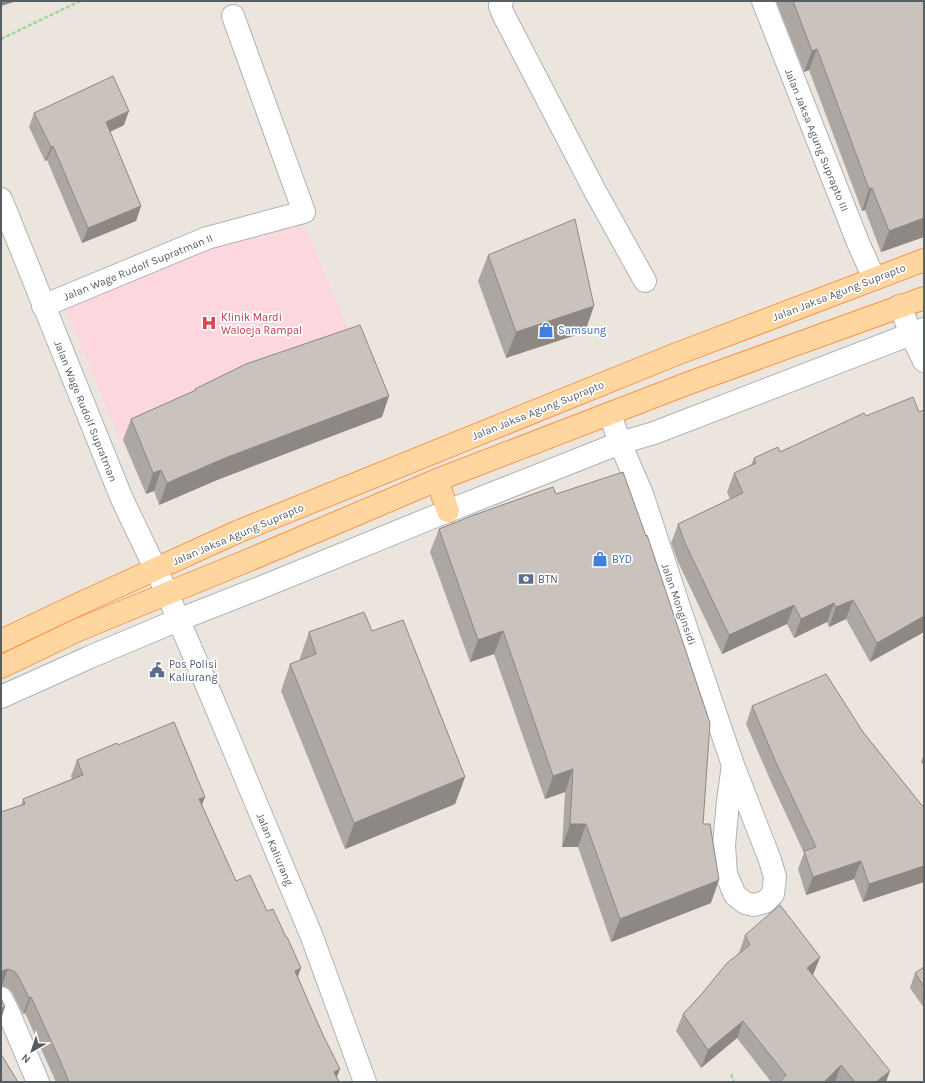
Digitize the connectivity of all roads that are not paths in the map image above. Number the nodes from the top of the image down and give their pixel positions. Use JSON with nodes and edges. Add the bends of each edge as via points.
{"nodes":[{"id":1,"x":502,"y":1,"type":"edge"},
{"id":2,"x":763,"y":1,"type":"edge"},
{"id":3,"x":233,"y":16,"type":"dead end"},
{"id":4,"x":1,"y":199,"type":"edge"},
{"id":5,"x":924,"y":260,"type":"edge"},
{"id":6,"x":874,"y":278,"type":"junction"},
{"id":7,"x":645,"y":280,"type":"dead end"},
{"id":8,"x":924,"y":298,"type":"edge"},
{"id":9,"x":43,"y":306,"type":"junction"},
{"id":10,"x":900,"y":306,"type":"junction"},
{"id":11,"x":918,"y":332,"type":"edge"},
{"id":12,"x":924,"y":361,"type":"edge"},
{"id":13,"x":610,"y":414,"type":"junction"},
{"id":14,"x":620,"y":443,"type":"junction"},
{"id":15,"x":438,"y":480,"type":"junction"},
{"id":16,"x":448,"y":511,"type":"junction"},
{"id":17,"x":155,"y":570,"type":"junction"},
{"id":18,"x":166,"y":593,"type":"junction"},
{"id":19,"x":178,"y":620,"type":"junction"},
{"id":20,"x":1,"y":641,"type":"edge"},
{"id":21,"x":1,"y":667,"type":"edge"},
{"id":22,"x":1,"y":697,"type":"edge"},
{"id":23,"x":733,"y":765,"type":"junction"},
{"id":24,"x":1,"y":998,"type":"edge"},
{"id":25,"x":38,"y":1082,"type":"edge"},
{"id":26,"x":365,"y":1082,"type":"edge"}],
"edges":[{"from":1,"to":7,"type":"street","via":[[500,6],[503,14],[595,191]]},
{"from":2,"to":6,"type":"street","name":"Jalan Jaksa Agung Suprapto III"},
{"from":3,"to":9,"type":"street","name":"Jalan Wage Rudolf Supratman II","via":[[304,212],[207,238]]},
{"from":4,"to":9,"type":"street","name":"Jalan Wage Rudolf Supratman"},
{"from":5,"to":6,"type":"main road","name":"Jalan Jaksa Agung Suprapto"},
{"from":6,"to":17,"type":"main road","name":"Jalan Jaksa Agung Suprapto","via":[[622,376],[237,532]]},
{"from":8,"to":10,"type":"main road"},
{"from":9,"to":17,"type":"street","name":"Jalan Wage Rudolf Supratman","via":[[122,500]]},
{"from":10,"to":11,"type":"street"},
{"from":10,"to":13,"type":"main road"},
{"from":11,"to":12,"type":"street"},
{"from":11,"to":14,"type":"street"},
{"from":13,"to":14,"type":"street","name":"Jalan Monginsidi"},
{"from":13,"to":15,"type":"main road"},
{"from":14,"to":16,"type":"street"},
{"from":14,"to":23,"type":"street","name":"Jalan Monginsidi","via":[[642,494]]},
{"from":15,"to":16,"type":"main road"},
{"from":15,"to":18,"type":"main road"},
{"from":16,"to":19,"type":"street"},
{"from":17,"to":18,"type":"street","name":"Jalan Wage Rudolf Supratman"},
{"from":17,"to":20,"type":"main road","name":"Jalan Jaksa Agung Suprapto"},
{"from":18,"to":19,"type":"street","name":"Jalan Wage Rudolf Supratman"},
{"from":18,"to":21,"type":"main road","via":[[78,630]]},
{"from":19,"to":22,"type":"street"},
{"from":19,"to":26,"type":"street","name":"Jalan Kaliurang","via":[[312,937]]},
{"from":23,"to":23,"type":"street","name":"Jalan Monginsidi","via":[[776,878],[773,894],[765,902],[754,905],[735,894],[726,874],[724,844]]},
{"from":24,"to":25,"type":"street"}]}
